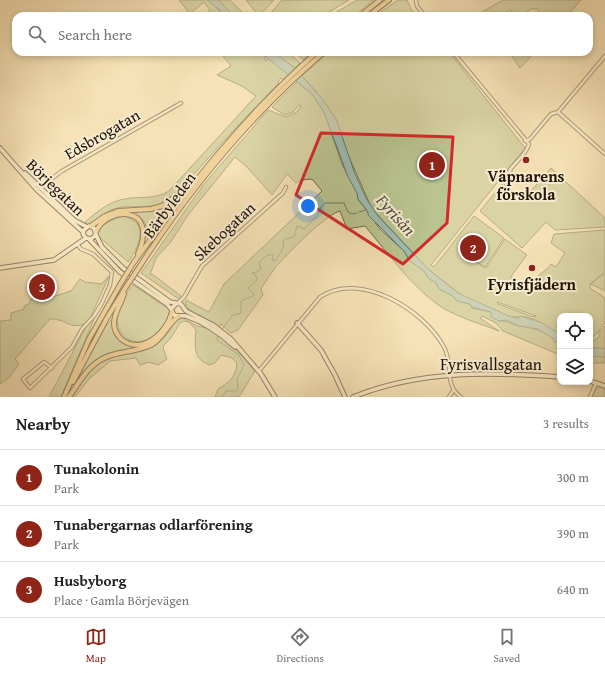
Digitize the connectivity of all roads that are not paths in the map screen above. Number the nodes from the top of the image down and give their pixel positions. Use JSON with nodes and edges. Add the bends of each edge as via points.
{"nodes":[{"id":1,"x":380,"y":0,"type":"edge"},
{"id":2,"x":389,"y":0,"type":"edge"},
{"id":3,"x":416,"y":0,"type":"edge"},
{"id":4,"x":365,"y":12,"type":"edge"},
{"id":5,"x":373,"y":12,"type":"edge"},
{"id":6,"x":422,"y":12,"type":"edge"},
{"id":7,"x":315,"y":56,"type":"edge"},
{"id":8,"x":456,"y":56,"type":"edge"},
{"id":9,"x":605,"y":56,"type":"edge"},
{"id":10,"x":280,"y":90,"type":"junction"},
{"id":11,"x":181,"y":103,"type":"dead end"},
{"id":12,"x":558,"y":112,"type":"junction"},
{"id":13,"x":525,"y":141,"type":"junction"},
{"id":14,"x":0,"y":148,"type":"edge"},
{"id":15,"x":605,"y":154,"type":"edge"},
{"id":16,"x":510,"y":171,"type":"dead end"},
{"id":17,"x":192,"y":184,"type":"junction"},
{"id":18,"x":286,"y":188,"type":"dead end"},
{"id":19,"x":38,"y":189,"type":"junction"},
{"id":20,"x":89,"y":227,"type":"junction"},
{"id":21,"x":96,"y":234,"type":"junction"},
{"id":22,"x":86,"y":236,"type":"junction"},
{"id":23,"x":77,"y":244,"type":"junction"},
{"id":24,"x":134,"y":262,"type":"junction"},
{"id":25,"x":0,"y":268,"type":"edge"},
{"id":26,"x":126,"y":287,"type":"junction"},
{"id":27,"x":184,"y":297,"type":"junction"},
{"id":28,"x":177,"y":304,"type":"junction"},
{"id":29,"x":184,"y":308,"type":"junction"},
{"id":30,"x":172,"y":310,"type":"junction"},
{"id":31,"x":180,"y":316,"type":"junction"},
{"id":32,"x":297,"y":323,"type":"junction"},
{"id":33,"x":217,"y":330,"type":"junction"},
{"id":34,"x":52,"y":368,"type":"junction"},
{"id":35,"x":259,"y":371,"type":"junction"},
{"id":36,"x":450,"y":374,"type":"junction"},
{"id":37,"x":557,"y":377,"type":"edge"},
{"id":38,"x":593,"y":382,"type":"edge"},
{"id":39,"x":596,"y":383,"type":"junction"},
{"id":40,"x":605,"y":386,"type":"edge"},
{"id":41,"x":453,"y":391,"type":"junction"},
{"id":42,"x":67,"y":397,"type":"edge"},
{"id":43,"x":275,"y":397,"type":"edge"},
{"id":44,"x":345,"y":397,"type":"edge"},
{"id":45,"x":353,"y":397,"type":"edge"},
{"id":46,"x":449,"y":397,"type":"edge"},
{"id":47,"x":461,"y":397,"type":"edge"},
{"id":48,"x":590,"y":397,"type":"edge"}],
"edges":[{"from":1,"to":4,"type":"main road"},
{"from":2,"to":5,"type":"main road"},
{"from":3,"to":6,"type":"street"},
{"from":7,"to":10,"type":"main road","name":"Bärbyleden"},
{"from":8,"to":13,"type":"street"},
{"from":9,"to":12,"type":"street"},
{"from":10,"to":17,"type":"main road","name":"Bärbyleden","via":[[227,143]]},
{"from":10,"to":26,"type":"main road","name":"Bärbyleden","bridge":true,"via":[[212,167],[172,219]]},
{"from":11,"to":19,"type":"street","name":"Edsbrogatan","via":[[62,171]]},
{"from":12,"to":13,"type":"street","via":[[551,114]]},
{"from":12,"to":15,"type":"street"},
{"from":13,"to":16,"type":"street","via":[[529,144],[527,150]]},
{"from":14,"to":19,"type":"street","name":"Börjegatan"},
{"from":17,"to":20,"type":"main road","via":[[162,206],[118,210]]},
{"from":17,"to":24,"type":"main road","name":"Bärbyleden"},
{"from":18,"to":27,"type":"street","name":"Skebogatan","via":[[202,266]]},
{"from":19,"to":20,"type":"street","name":"Börjegatan","via":[[74,220]]},
{"from":19,"to":22,"type":"street","name":"Börjegatan"},
{"from":20,"to":21,"type":"street","name":"Börjegatan"},
{"from":20,"to":22,"type":"street"},
{"from":21,"to":22,"type":"street"},
{"from":21,"to":24,"type":"main road","via":[[104,222],[120,214],[131,215],[139,220],[144,237]]},
{"from":21,"to":28,"type":"street","via":[[102,247],[123,268],[170,302]]},
{"from":22,"to":23,"type":"street"},
{"from":22,"to":30,"type":"street","name":"Börjegatan","via":[[120,272]]},
{"from":23,"to":25,"type":"street","via":[[54,260]]},
{"from":23,"to":34,"type":"street","via":[[93,254],[112,272],[112,277],[94,316],[82,329],[72,347]]},
{"from":24,"to":42,"type":"main road","name":"Bärbyleden","bridge":true,"via":[[89,339]]},
{"from":26,"to":30,"type":"main road","via":[[114,324],[116,333],[128,344],[139,345],[158,336]]},
{"from":26,"to":42,"type":"main road","name":"Bärbyleden","via":[[91,347]]},
{"from":27,"to":28,"type":"street","name":"Skebogatan"},
{"from":27,"to":29,"type":"street","name":"Skebogatan"},
{"from":28,"to":29,"type":"street"},
{"from":28,"to":30,"type":"street"},
{"from":29,"to":31,"type":"street"},
{"from":29,"to":33,"type":"street"},
{"from":30,"to":31,"type":"street","name":"Börjegatan","via":[[176,316]]},
{"from":31,"to":33,"type":"street"},
{"from":31,"to":42,"type":"main road","via":[[173,321],[163,336],[151,345],[112,355],[92,365]]},
{"from":32,"to":35,"type":"street"},
{"from":32,"to":36,"type":"street","via":[[315,302],[333,290],[356,288],[384,294],[414,314],[438,337],[447,355]]},
{"from":32,"to":44,"type":"street","via":[[321,350]]},
{"from":33,"to":35,"type":"street"},
{"from":34,"to":34,"type":"street","via":[[30,388],[23,379],[44,362]]},
{"from":35,"to":43,"type":"street"},
{"from":36,"to":37,"type":"street","name":"Fyrisvallsgatan","via":[[490,373]]},
{"from":36,"to":41,"type":"street"},
{"from":36,"to":45,"type":"street","name":"Fyrisvallsgatan","via":[[407,380],[374,388]]},
{"from":38,"to":39,"type":"street"},
{"from":39,"to":40,"type":"street"},
{"from":39,"to":48,"type":"street"},
{"from":41,"to":46,"type":"street"},
{"from":41,"to":47,"type":"street"}]}
